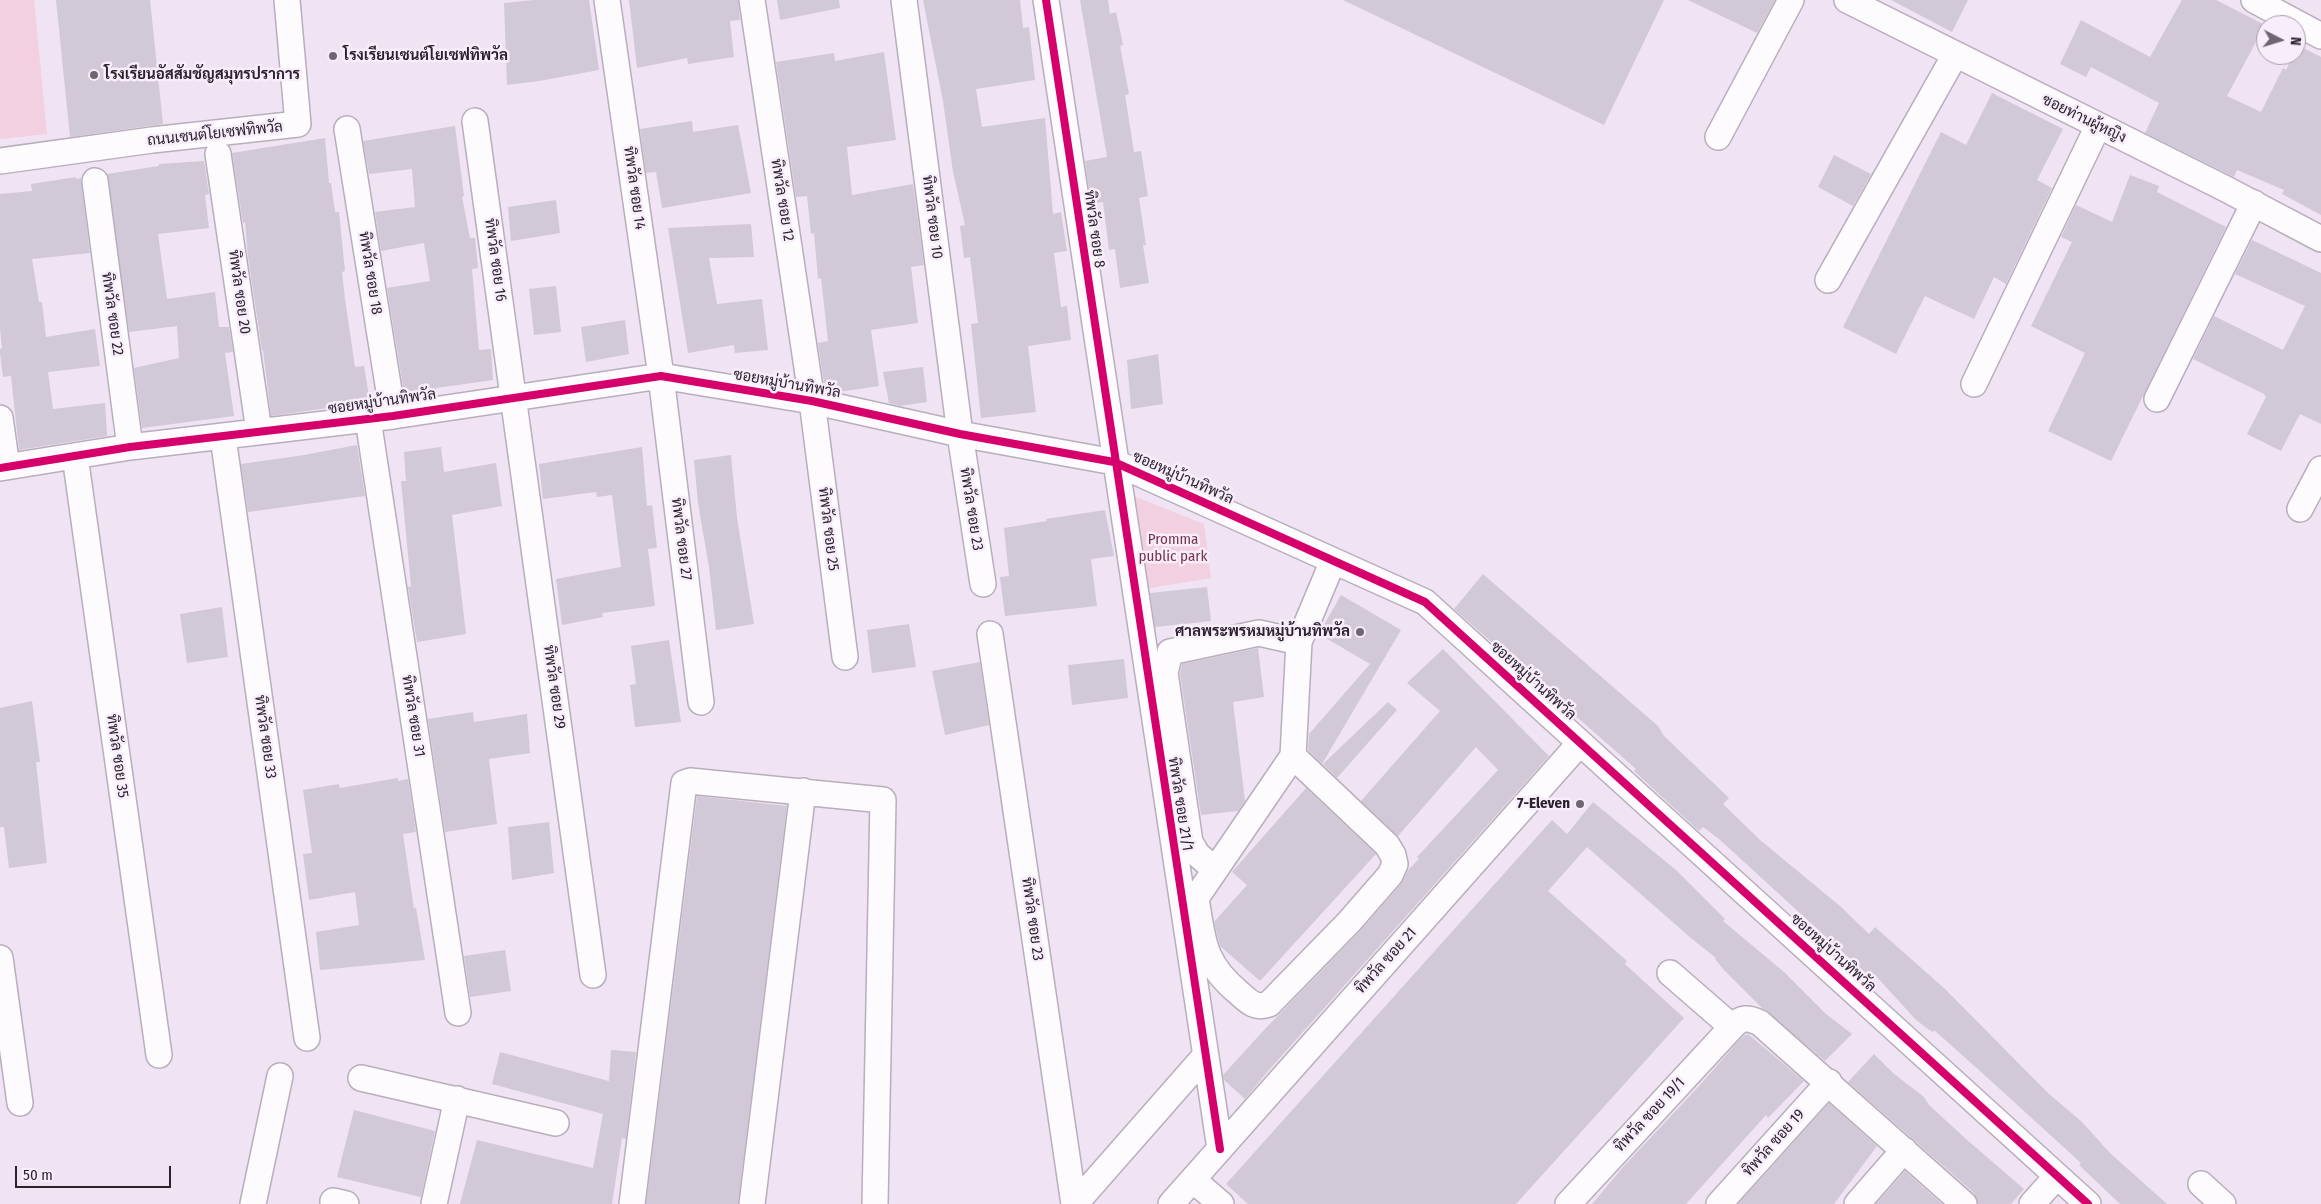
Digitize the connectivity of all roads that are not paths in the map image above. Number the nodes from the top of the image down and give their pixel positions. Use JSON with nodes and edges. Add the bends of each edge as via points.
{"nodes":[{"id":1,"x":287,"y":0,"type":"edge"},
{"id":2,"x":607,"y":0,"type":"edge"},
{"id":3,"x":752,"y":0,"type":"edge"},
{"id":4,"x":904,"y":0,"type":"edge"},
{"id":5,"x":1046,"y":0,"type":"edge"},
{"id":6,"x":1791,"y":0,"type":"edge"},
{"id":7,"x":1847,"y":0,"type":"edge"},
{"id":8,"x":2254,"y":0,"type":"edge"},
{"id":9,"x":2321,"y":36,"type":"edge"},
{"id":10,"x":1955,"y":55,"type":"junction"},
{"id":11,"x":475,"y":121,"type":"dead end"},
{"id":12,"x":2098,"y":126,"type":"junction"},
{"id":13,"x":347,"y":129,"type":"dead end"},
{"id":14,"x":1718,"y":137,"type":"dead end"},
{"id":15,"x":218,"y":154,"type":"dead end"},
{"id":16,"x":0,"y":161,"type":"edge"},
{"id":17,"x":94,"y":180,"type":"dead end"},
{"id":18,"x":2254,"y":203,"type":"junction"},
{"id":19,"x":2321,"y":239,"type":"edge"},
{"id":20,"x":1828,"y":280,"type":"dead end"},
{"id":21,"x":661,"y":376,"type":"junction"},
{"id":22,"x":1974,"y":384,"type":"dead end"},
{"id":23,"x":514,"y":399,"type":"junction"},
{"id":24,"x":2157,"y":399,"type":"dead end"},
{"id":25,"x":812,"y":401,"type":"junction"},
{"id":26,"x":393,"y":416,"type":"junction"},
{"id":27,"x":0,"y":418,"type":"edge"},
{"id":28,"x":368,"y":419,"type":"junction"},
{"id":29,"x":259,"y":431,"type":"junction"},
{"id":30,"x":960,"y":434,"type":"junction"},
{"id":31,"x":223,"y":437,"type":"junction"},
{"id":32,"x":130,"y":447,"type":"junction"},
{"id":33,"x":75,"y":456,"type":"junction"},
{"id":34,"x":1114,"y":462,"type":"junction"},
{"id":35,"x":4,"y":468,"type":"edge"},
{"id":36,"x":2321,"y":469,"type":"edge"},
{"id":37,"x":2300,"y":509,"type":"dead end"},
{"id":38,"x":1333,"y":561,"type":"junction"},
{"id":39,"x":983,"y":584,"type":"dead end"},
{"id":40,"x":990,"y":634,"type":"dead end"},
{"id":41,"x":1299,"y":642,"type":"junction"},
{"id":42,"x":845,"y":657,"type":"dead end"},
{"id":43,"x":701,"y":702,"type":"dead end"},
{"id":44,"x":1580,"y":743,"type":"junction"},
{"id":45,"x":1293,"y":756,"type":"junction"},
{"id":46,"x":803,"y":791,"type":"junction"},
{"id":47,"x":1214,"y":869,"type":"junction"},
{"id":48,"x":0,"y":958,"type":"edge"},
{"id":49,"x":1670,"y":973,"type":"dead end"},
{"id":50,"x":593,"y":975,"type":"dead end"},
{"id":51,"x":458,"y":1013,"type":"dead end"},
{"id":52,"x":1732,"y":1027,"type":"junction"},
{"id":53,"x":307,"y":1038,"type":"dead end"},
{"id":54,"x":159,"y":1055,"type":"dead end"},
{"id":55,"x":1205,"y":1056,"type":"junction"},
{"id":56,"x":280,"y":1076,"type":"dead end"},
{"id":57,"x":361,"y":1078,"type":"dead end"},
{"id":58,"x":1829,"y":1082,"type":"junction"},
{"id":59,"x":457,"y":1099,"type":"junction"},
{"id":60,"x":20,"y":1103,"type":"dead end"},
{"id":61,"x":556,"y":1123,"type":"dead end"},
{"id":62,"x":1220,"y":1149,"type":"junction"},
{"id":63,"x":1904,"y":1150,"type":"junction"},
{"id":64,"x":2057,"y":1176,"type":"junction"},
{"id":65,"x":1193,"y":1180,"type":"junction"},
{"id":66,"x":2201,"y":1184,"type":"dead end"},
{"id":67,"x":254,"y":1204,"type":"edge"},
{"id":68,"x":434,"y":1204,"type":"edge"},
{"id":69,"x":632,"y":1204,"type":"edge"},
{"id":70,"x":752,"y":1204,"type":"edge"},
{"id":71,"x":875,"y":1204,"type":"edge"},
{"id":72,"x":1075,"y":1204,"type":"edge"},
{"id":73,"x":1171,"y":1204,"type":"edge"},
{"id":74,"x":1221,"y":1204,"type":"edge"},
{"id":75,"x":1568,"y":1204,"type":"edge"},
{"id":76,"x":1719,"y":1204,"type":"edge"},
{"id":77,"x":1857,"y":1204,"type":"edge"},
{"id":78,"x":1964,"y":1204,"type":"edge"},
{"id":79,"x":2032,"y":1204,"type":"edge"},
{"id":80,"x":2088,"y":1204,"type":"edge"},
{"id":81,"x":2223,"y":1204,"type":"edge"}],
"edges":[{"from":1,"to":16,"type":"street","name":"ถนนเซนต์โยเซฟทิพวัล","via":[[298,124]]},
{"from":2,"to":21,"type":"street","name":"ทิพวัล ซอย 14"},
{"from":3,"to":25,"type":"street","name":"ทิพวัล ซอย 12"},
{"from":4,"to":30,"type":"street","name":"ทิพวัล ซอย 10"},
{"from":5,"to":34,"type":"street","name":"ทิพวัล ซอย 8"},
{"from":6,"to":14,"type":"street"},
{"from":7,"to":10,"type":"street","name":"ซอยท่านผู้หญิง"},
{"from":8,"to":9,"type":"street"},
{"from":10,"to":12,"type":"street","name":"ซอยท่านผู้หญิง"},
{"from":10,"to":20,"type":"street"},
{"from":11,"to":23,"type":"street","name":"ทิพวัล ซอย 16"},
{"from":12,"to":18,"type":"street","name":"ซอยท่านผู้หญิง"},
{"from":12,"to":22,"type":"street"},
{"from":13,"to":26,"type":"street","name":"ทิพวัล ซอย 18"},
{"from":15,"to":29,"type":"street","name":"ทิพวัล ซอย 20"},
{"from":17,"to":32,"type":"street","name":"ทิพวัล ซอย 22"},
{"from":18,"to":19,"type":"street","name":"ซอยท่านผู้หญิง"},
{"from":18,"to":24,"type":"street"},
{"from":21,"to":23,"type":"street","name":"ซอยหมู่บ้านทิพวัล"},
{"from":21,"to":25,"type":"street","name":"ซอยหมู่บ้านทิพวัล"},
{"from":21,"to":43,"type":"street","name":"ทิพวัล ซอย 27"},
{"from":23,"to":26,"type":"street","name":"ซอยหมู่บ้านทิพวัล"},
{"from":23,"to":50,"type":"street","name":"ทิพวัล ซอย 29"},
{"from":25,"to":30,"type":"street","name":"ซอยหมู่บ้านทิพวัล"},
{"from":25,"to":42,"type":"street","name":"ทิพวัล ซอย 25"},
{"from":26,"to":28,"type":"street","name":"ซอยหมู่บ้านทิพวัล"},
{"from":27,"to":35,"type":"street"},
{"from":28,"to":29,"type":"street","name":"ซอยหมู่บ้านทิพวัล"},
{"from":28,"to":51,"type":"street","name":"ทิพวัล ซอย 31"},
{"from":29,"to":31,"type":"street","name":"ซอยหมู่บ้านทิพวัล"},
{"from":30,"to":34,"type":"street","name":"ซอยหมู่บ้านทิพวัล"},
{"from":30,"to":39,"type":"street","name":"ทิพวัล ซอย 23"},
{"from":31,"to":32,"type":"street","name":"ซอยหมู่บ้านทิพวัล"},
{"from":31,"to":53,"type":"street","name":"ทิพวัล ซอย 33"},
{"from":32,"to":33,"type":"street","name":"ซอยหมู่บ้านทิพวัล"},
{"from":33,"to":35,"type":"street","name":"ซอยหมู่บ้านทิพวัล"},
{"from":33,"to":54,"type":"street","name":"ทิพวัล ซอย 35"},
{"from":34,"to":38,"type":"street","name":"ซอยหมู่บ้านทิพวัล"},
{"from":34,"to":55,"type":"street","name":"ทิพวัล ซอย 21/1"},
{"from":36,"to":37,"type":"street"},
{"from":38,"to":41,"type":"street"},
{"from":38,"to":44,"type":"street","name":"ซอยหมู่บ้านทิพวัล","via":[[1425,602]]},
{"from":40,"to":72,"type":"street","name":"ทิพวัล ซอย 23"},
{"from":41,"to":45,"type":"street"},
{"from":41,"to":47,"type":"street","via":[[1258,633],[1170,652],[1165,673],[1190,842],[1196,854]]},
{"from":44,"to":62,"type":"street","name":"ทิพวัล ซอย 21"},
{"from":44,"to":64,"type":"street","name":"ซอยหมู่บ้านทิพวัล"},
{"from":45,"to":47,"type":"street"},
{"from":45,"to":47,"type":"street","via":[[1386,845],[1395,864],[1390,875],[1269,1004],[1262,1006],[1253,1005],[1221,978],[1204,945],[1196,898]]},
{"from":46,"to":69,"type":"street","via":[[690,780],[684,783]]},
{"from":46,"to":70,"type":"street"},
{"from":46,"to":71,"type":"street","via":[[879,798],[885,803]]},
{"from":48,"to":60,"type":"street"},
{"from":49,"to":52,"type":"street"},
{"from":52,"to":58,"type":"street","via":[[1743,1018],[1752,1018]]},
{"from":52,"to":75,"type":"street","name":"ทิพวัล ซอย 19/1"},
{"from":55,"to":62,"type":"street","name":"ทิพวัล ซอย 21/1"},
{"from":55,"to":72,"type":"street"},
{"from":56,"to":67,"type":"street"},
{"from":57,"to":59,"type":"street"},
{"from":58,"to":63,"type":"street"},
{"from":58,"to":76,"type":"street","name":"ทิพวัล ซอย 19"},
{"from":59,"to":61,"type":"street"},
{"from":59,"to":68,"type":"street"},
{"from":62,"to":65,"type":"street","name":"ทิพวัล ซอย 21"},
{"from":63,"to":77,"type":"street"},
{"from":63,"to":78,"type":"street"},
{"from":64,"to":79,"type":"street"},
{"from":64,"to":80,"type":"street","name":"ซอยหมู่บ้านทิพวัล"},
{"from":65,"to":73,"type":"street","name":"ทิพวัล ซอย 21"},
{"from":65,"to":74,"type":"street"},
{"from":66,"to":81,"type":"street"}]}
